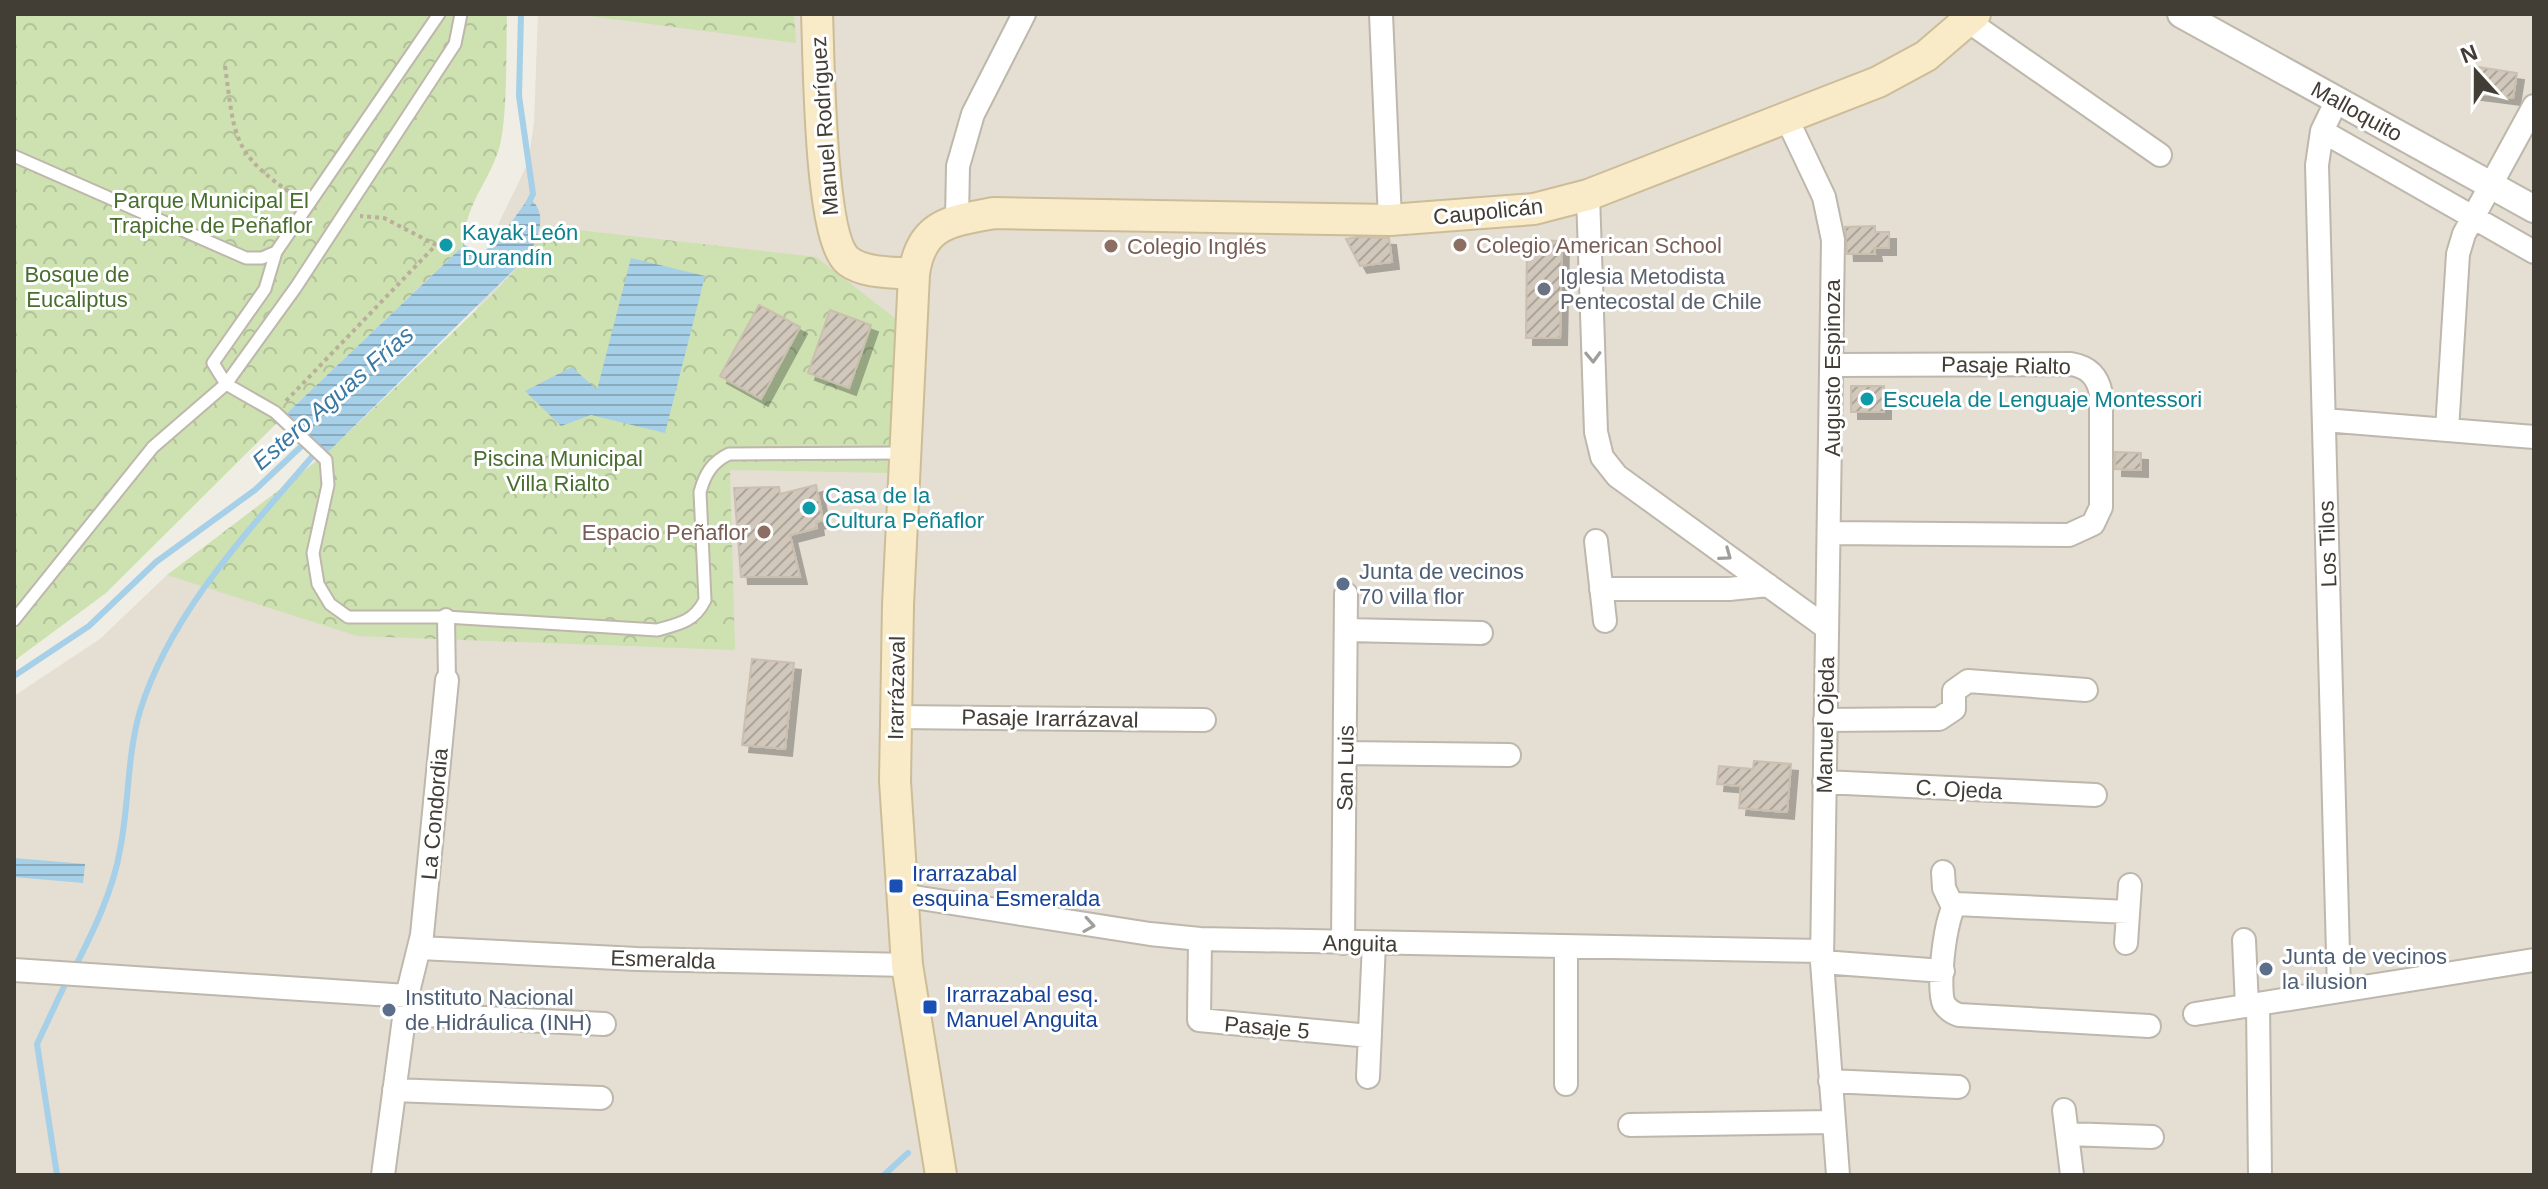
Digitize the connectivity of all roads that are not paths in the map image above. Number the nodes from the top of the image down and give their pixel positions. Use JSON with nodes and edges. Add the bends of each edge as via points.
{"nodes":[{"id":1,"x":439,"y":14,"type":"edge"},
{"id":2,"x":461,"y":14,"type":"edge"},
{"id":3,"x":817,"y":14,"type":"edge"},
{"id":4,"x":1024,"y":14,"type":"edge"},
{"id":5,"x":1381,"y":14,"type":"edge"},
{"id":6,"x":2181,"y":14,"type":"edge"},
{"id":7,"x":1972,"y":18,"type":"edge"},
{"id":8,"x":2337,"y":100,"type":"junction"},
{"id":9,"x":2534,"y":106,"type":"edge"},
{"id":10,"x":1787,"y":119,"type":"junction"},
{"id":11,"x":2322,"y":131,"type":"junction"},
{"id":12,"x":2160,"y":155,"type":"dead end"},
{"id":13,"x":14,"y":156,"type":"edge"},
{"id":14,"x":2491,"y":185,"type":"junction"},
{"id":15,"x":1588,"y":195,"type":"junction"},
{"id":16,"x":2534,"y":209,"type":"edge"},
{"id":17,"x":2473,"y":218,"type":"junction"},
{"id":18,"x":957,"y":220,"type":"junction"},
{"id":19,"x":1390,"y":220,"type":"junction"},
{"id":20,"x":276,"y":252,"type":"junction"},
{"id":21,"x":2534,"y":252,"type":"edge"},
{"id":22,"x":914,"y":274,"type":"junction"},
{"id":23,"x":1832,"y":365,"type":"junction"},
{"id":24,"x":226,"y":384,"type":"junction"},
{"id":25,"x":2324,"y":420,"type":"junction"},
{"id":26,"x":2447,"y":430,"type":"junction"},
{"id":27,"x":2534,"y":437,"type":"edge"},
{"id":28,"x":906,"y":453,"type":"junction"},
{"id":29,"x":1830,"y":533,"type":"junction"},
{"id":30,"x":1596,"y":541,"type":"dead end"},
{"id":31,"x":1768,"y":585,"type":"junction"},
{"id":32,"x":1601,"y":589,"type":"junction"},
{"id":33,"x":1346,"y":594,"type":"dead end"},
{"id":34,"x":446,"y":617,"type":"junction"},
{"id":35,"x":14,"y":620,"type":"edge"},
{"id":36,"x":1605,"y":621,"type":"dead end"},
{"id":37,"x":1827,"y":628,"type":"junction"},
{"id":38,"x":1346,"y":630,"type":"junction"},
{"id":39,"x":1481,"y":633,"type":"dead end"},
{"id":40,"x":447,"y":680,"type":"joint"},
{"id":41,"x":2086,"y":690,"type":"dead end"},
{"id":42,"x":895,"y":717,"type":"junction"},
{"id":43,"x":1204,"y":720,"type":"dead end"},
{"id":44,"x":1825,"y":720,"type":"junction"},
{"id":45,"x":1345,"y":753,"type":"junction"},
{"id":46,"x":1509,"y":755,"type":"dead end"},
{"id":47,"x":1824,"y":782,"type":"junction"},
{"id":48,"x":2095,"y":795,"type":"dead end"},
{"id":49,"x":1943,"y":872,"type":"dead end"},
{"id":50,"x":2130,"y":885,"type":"dead end"},
{"id":51,"x":901,"y":895,"type":"junction"},
{"id":52,"x":1953,"y":907,"type":"junction"},
{"id":53,"x":2128,"y":912,"type":"junction"},
{"id":54,"x":1210,"y":939,"type":"junction"},
{"id":55,"x":2244,"y":940,"type":"dead end"},
{"id":56,"x":1343,"y":943,"type":"junction"},
{"id":57,"x":1374,"y":943,"type":"junction"},
{"id":58,"x":2126,"y":943,"type":"dead end"},
{"id":59,"x":420,"y":948,"type":"junction"},
{"id":60,"x":1566,"y":948,"type":"junction"},
{"id":61,"x":1822,"y":957,"type":"junction"},
{"id":62,"x":2534,"y":960,"type":"edge"},
{"id":63,"x":907,"y":965,"type":"junction"},
{"id":64,"x":14,"y":970,"type":"edge"},
{"id":65,"x":1943,"y":971,"type":"junction"},
{"id":66,"x":2339,"y":991,"type":"junction"},
{"id":67,"x":405,"y":1005,"type":"junction"},
{"id":68,"x":2252,"y":1005,"type":"junction"},
{"id":69,"x":2195,"y":1014,"type":"dead end"},
{"id":70,"x":604,"y":1024,"type":"dead end"},
{"id":71,"x":2149,"y":1026,"type":"dead end"},
{"id":72,"x":1370,"y":1036,"type":"junction"},
{"id":73,"x":1368,"y":1077,"type":"dead end"},
{"id":74,"x":1830,"y":1081,"type":"junction"},
{"id":75,"x":1566,"y":1084,"type":"dead end"},
{"id":76,"x":1958,"y":1087,"type":"dead end"},
{"id":77,"x":394,"y":1090,"type":"junction"},
{"id":78,"x":601,"y":1098,"type":"dead end"},
{"id":79,"x":2064,"y":1110,"type":"dead end"},
{"id":80,"x":1834,"y":1122,"type":"junction"},
{"id":81,"x":1630,"y":1125,"type":"dead end"},
{"id":82,"x":2067,"y":1134,"type":"junction"},
{"id":83,"x":2152,"y":1137,"type":"dead end"},
{"id":84,"x":383,"y":1175,"type":"edge"},
{"id":85,"x":941,"y":1175,"type":"edge"},
{"id":86,"x":1838,"y":1175,"type":"edge"},
{"id":87,"x":2072,"y":1175,"type":"edge"},
{"id":88,"x":2260,"y":1175,"type":"edge"}],
"edges":[{"from":1,"to":20,"type":"lane"},
{"from":2,"to":24,"type":"lane","via":[[455,44]]},
{"from":3,"to":22,"type":"main road","name":"Manuel Rodríguez","via":[[825,170],[835,243],[849,262]]},
{"from":4,"to":18,"type":"street","via":[[973,114],[958,166]]},
{"from":5,"to":19,"type":"street"},
{"from":6,"to":8,"type":"street","name":"Malloquito"},
{"from":7,"to":10,"type":"main road","name":"Caupolicán","via":[[1903,70]]},
{"from":7,"to":12,"type":"street"},
{"from":8,"to":11,"type":"street","name":"Los Tilos"},
{"from":8,"to":14,"type":"street","name":"Malloquito"},
{"from":9,"to":14,"type":"street"},
{"from":10,"to":15,"type":"main road","name":"Caupolicán"},
{"from":10,"to":23,"type":"street","name":"Augusto Espinoza","via":[[1832,225]]},
{"from":11,"to":17,"type":"street","name":"Malloquito"},
{"from":11,"to":25,"type":"street","name":"Los Tilos","via":[[2317,165]]},
{"from":13,"to":20,"type":"lane","via":[[246,258]]},
{"from":14,"to":16,"type":"street","name":"Malloquito"},
{"from":14,"to":17,"type":"street"},
{"from":15,"to":19,"type":"main road","name":"Caupolicán","via":[[1534,209]]},
{"from":15,"to":31,"type":"street","name":"Manuel Ojeda","one_way":true,"via":[[1596,432],[1602,457],[1617,476]]},
{"from":17,"to":21,"type":"street","name":"Malloquito"},
{"from":17,"to":26,"type":"street","via":[[2456,265]]},
{"from":18,"to":19,"type":"main road","name":"Caupolicán","via":[[1029,211]]},
{"from":18,"to":22,"type":"main road","name":"Irarrázaval","via":[[938,227],[924,241]]},
{"from":20,"to":24,"type":"lane","via":[[265,289],[213,363]]},
{"from":22,"to":28,"type":"main road","name":"Irarrázaval"},
{"from":23,"to":29,"type":"street","name":"Augusto Espinoza"},
{"from":23,"to":29,"type":"street","name":"Pasaje Rialto","via":[[2086,368],[2097,379],[2101,394],[2101,507],[2093,524],[2069,535]]},
{"from":24,"to":34,"type":"lane","via":[[275,412],[326,460],[328,485],[313,553],[318,584],[330,604],[348,617]]},
{"from":24,"to":35,"type":"lane","via":[[153,447]]},
{"from":25,"to":26,"type":"street"},
{"from":25,"to":66,"type":"street","name":"Los Tilos"},
{"from":26,"to":27,"type":"street"},
{"from":28,"to":34,"type":"lane","via":[[729,454],[717,460],[700,492],[705,600],[697,615],[684,623],[657,630]]},
{"from":28,"to":42,"type":"main road","name":"Irarrázaval"},
{"from":29,"to":37,"type":"street","name":"Augusto Espinoza"},
{"from":30,"to":32,"type":"street"},
{"from":31,"to":32,"type":"street"},
{"from":31,"to":37,"type":"street","name":"Manuel Ojeda"},
{"from":32,"to":36,"type":"street"},
{"from":33,"to":38,"type":"street","name":"San Luis"},
{"from":34,"to":40,"type":"street"},
{"from":37,"to":44,"type":"street","name":"Manuel Ojeda"},
{"from":38,"to":39,"type":"street"},
{"from":38,"to":45,"type":"street","name":"San Luis"},
{"from":40,"to":59,"type":"street","name":"La Condordia"},
{"from":41,"to":44,"type":"street","via":[[1968,681],[1954,691],[1954,709],[1939,719]]},
{"from":42,"to":43,"type":"street","name":"Pasaje Irarrázaval"},
{"from":42,"to":51,"type":"main road","name":"Irarrázaval"},
{"from":44,"to":47,"type":"street","name":"Manuel Ojeda"},
{"from":45,"to":46,"type":"street"},
{"from":45,"to":56,"type":"street","name":"San Luis"},
{"from":47,"to":48,"type":"street","name":"C. Ojeda"},
{"from":47,"to":61,"type":"street","name":"Manuel Ojeda"},
{"from":49,"to":52,"type":"street"},
{"from":50,"to":53,"type":"street"},
{"from":51,"to":54,"type":"street","name":"Anguita","one_way":true},
{"from":51,"to":63,"type":"main road","name":"Irarrázaval"},
{"from":52,"to":53,"type":"street","via":[[1965,902]]},
{"from":52,"to":65,"type":"street","via":[[1947,918]]},
{"from":53,"to":58,"type":"street"},
{"from":54,"to":56,"type":"street","name":"Anguita"},
{"from":54,"to":72,"type":"street","name":"Pasaje 5","via":[[1199,1020]]},
{"from":55,"to":68,"type":"street"},
{"from":56,"to":57,"type":"street","name":"Anguita"},
{"from":57,"to":60,"type":"street","name":"Anguita"},
{"from":57,"to":72,"type":"street"},
{"from":59,"to":63,"type":"street","name":"Esmeralda"},
{"from":59,"to":67,"type":"street","name":"La Condordia"},
{"from":60,"to":61,"type":"street","name":"Anguita"},
{"from":60,"to":75,"type":"street"},
{"from":61,"to":65,"type":"street","name":"Anguita"},
{"from":61,"to":74,"type":"street","name":"Manuel Ojeda"},
{"from":62,"to":66,"type":"street"},
{"from":63,"to":85,"type":"main road","name":"Irarrázaval"},
{"from":64,"to":67,"type":"street"},
{"from":65,"to":71,"type":"street","via":[[1943,1002],[1959,1015]]},
{"from":66,"to":68,"type":"street"},
{"from":67,"to":70,"type":"street"},
{"from":67,"to":77,"type":"street","name":"La Condordia"},
{"from":68,"to":69,"type":"street"},
{"from":68,"to":88,"type":"street"},
{"from":72,"to":73,"type":"street"},
{"from":74,"to":76,"type":"street"},
{"from":74,"to":80,"type":"street","name":"Manuel Ojeda"},
{"from":77,"to":78,"type":"street"},
{"from":77,"to":84,"type":"street","name":"La Condordia"},
{"from":79,"to":82,"type":"street"},
{"from":80,"to":81,"type":"street"},
{"from":80,"to":86,"type":"street","name":"Manuel Ojeda"},
{"from":82,"to":83,"type":"street"},
{"from":82,"to":87,"type":"street"}]}
